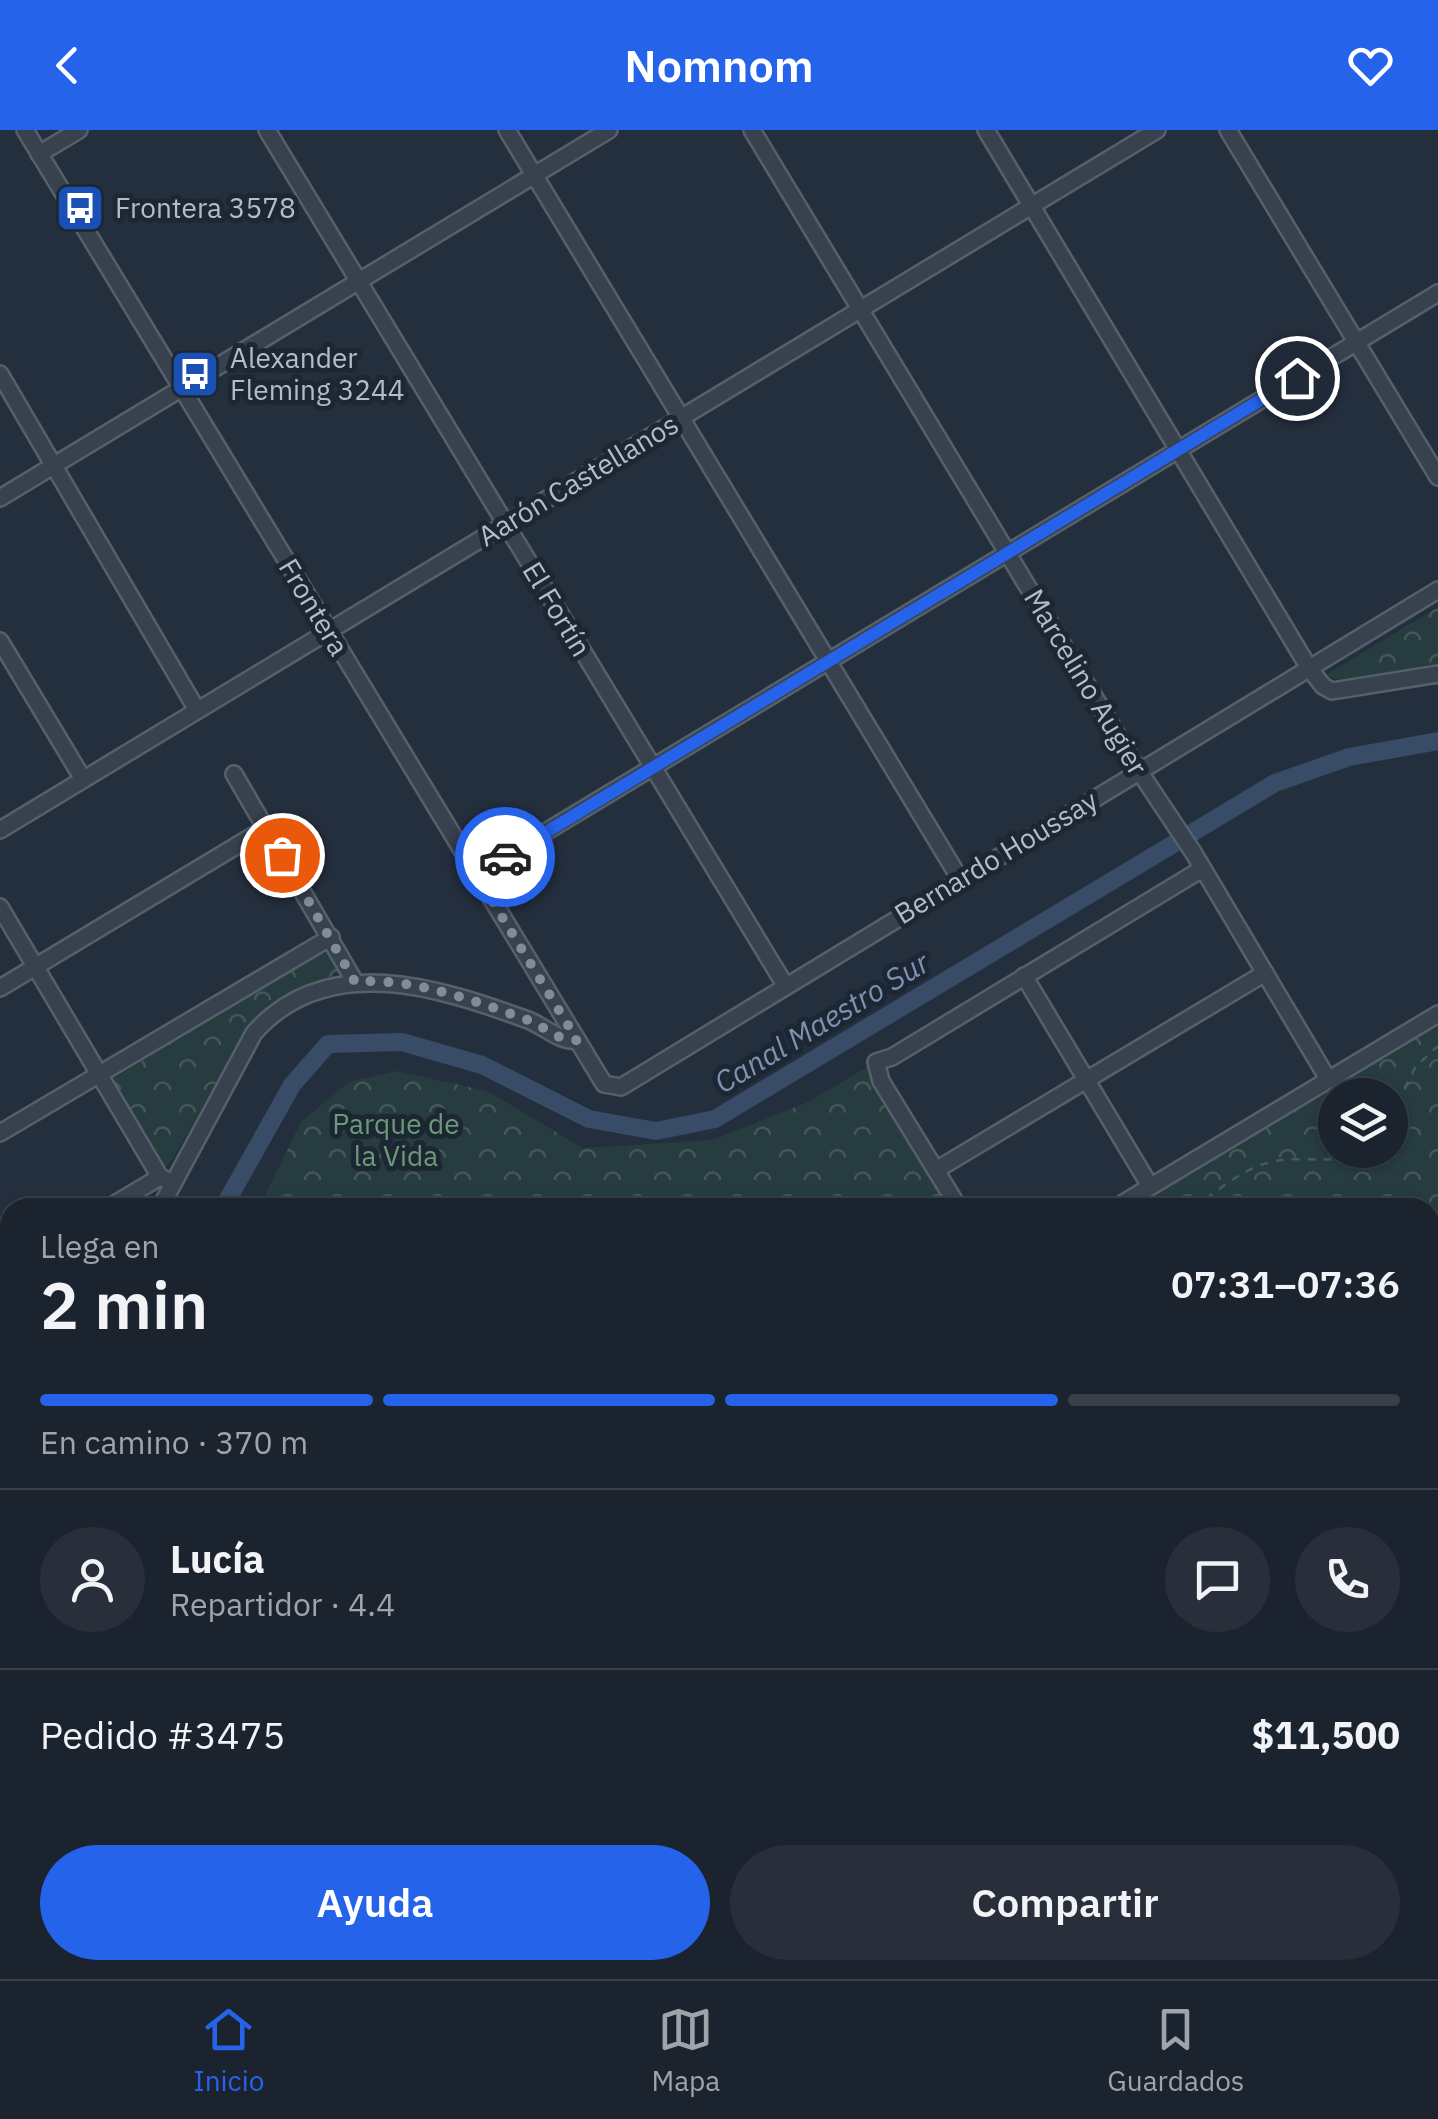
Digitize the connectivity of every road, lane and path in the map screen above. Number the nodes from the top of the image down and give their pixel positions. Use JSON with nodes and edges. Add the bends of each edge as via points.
{"nodes":[{"id":1,"x":25,"y":130,"type":"edge"},
{"id":2,"x":79,"y":130,"type":"edge"},
{"id":3,"x":266,"y":130,"type":"edge"},
{"id":4,"x":507,"y":130,"type":"edge"},
{"id":5,"x":608,"y":130,"type":"edge"},
{"id":6,"x":752,"y":130,"type":"edge"},
{"id":7,"x":986,"y":130,"type":"edge"},
{"id":8,"x":1157,"y":130,"type":"edge"},
{"id":9,"x":1228,"y":130,"type":"edge"},
{"id":10,"x":39,"y":154,"type":"junction"},
{"id":11,"x":534,"y":175,"type":"junction"},
{"id":12,"x":1032,"y":206,"type":"junction"},
{"id":13,"x":358,"y":281,"type":"junction"},
{"id":14,"x":1438,"y":293,"type":"edge"},
{"id":15,"x":860,"y":310,"type":"junction"},
{"id":16,"x":1356,"y":342,"type":"junction"},
{"id":17,"x":0,"y":374,"type":"edge"},
{"id":18,"x":181,"y":388,"type":"junction"},
{"id":19,"x":681,"y":417,"type":"junction"},
{"id":20,"x":1178,"y":450,"type":"junction"},
{"id":21,"x":56,"y":465,"type":"junction"},
{"id":22,"x":1438,"y":477,"type":"edge"},
{"id":23,"x":0,"y":498,"type":"edge"},
{"id":24,"x":506,"y":524,"type":"junction"},
{"id":25,"x":1007,"y":553,"type":"junction"},
{"id":26,"x":1438,"y":590,"type":"edge"},
{"id":27,"x":328,"y":631,"type":"junction"},
{"id":28,"x":0,"y":641,"type":"edge"},
{"id":29,"x":830,"y":662,"type":"junction"},
{"id":30,"x":1310,"y":668,"type":"junction"},
{"id":31,"x":1438,"y":674,"type":"edge"},
{"id":32,"x":198,"y":710,"type":"junction"},
{"id":33,"x":653,"y":768,"type":"junction"},
{"id":34,"x":1139,"y":771,"type":"junction"},
{"id":35,"x":234,"y":774,"type":"dead end"},
{"id":36,"x":83,"y":780,"type":"junction"},
{"id":37,"x":266,"y":828,"type":"junction"},
{"id":38,"x":0,"y":830,"type":"edge"},
{"id":39,"x":1202,"y":869,"type":"junction"},
{"id":40,"x":476,"y":874,"type":"junction"},
{"id":41,"x":960,"y":878,"type":"junction"},
{"id":42,"x":0,"y":908,"type":"edge"},
{"id":43,"x":331,"y":937,"type":"junction"},
{"id":44,"x":35,"y":966,"type":"junction"},
{"id":45,"x":1264,"y":973,"type":"junction"},
{"id":46,"x":1024,"y":976,"type":"junction"},
{"id":47,"x":355,"y":982,"type":"junction"},
{"id":48,"x":785,"y":985,"type":"junction"},
{"id":49,"x":0,"y":988,"type":"edge"},
{"id":50,"x":1438,"y":1014,"type":"edge"},
{"id":51,"x":577,"y":1040,"type":"junction"},
{"id":52,"x":1438,"y":1046,"type":"edge"},
{"id":53,"x":99,"y":1074,"type":"junction"},
{"id":54,"x":1327,"y":1078,"type":"edge"},
{"id":55,"x":1330,"y":1078,"type":"edge"},
{"id":56,"x":1086,"y":1080,"type":"junction"},
{"id":57,"x":1408,"y":1082,"type":"edge"},
{"id":58,"x":604,"y":1084,"type":"joint"},
{"id":59,"x":1318,"y":1085,"type":"edge"},
{"id":60,"x":0,"y":1133,"type":"edge"},
{"id":61,"x":1318,"y":1160,"type":"edge"},
{"id":62,"x":936,"y":1170,"type":"junction"},
{"id":63,"x":167,"y":1180,"type":"junction"},
{"id":64,"x":1150,"y":1186,"type":"junction"},
{"id":65,"x":129,"y":1198,"type":"edge"},
{"id":66,"x":162,"y":1198,"type":"edge"},
{"id":67,"x":953,"y":1198,"type":"edge"},
{"id":68,"x":1130,"y":1198,"type":"edge"},
{"id":69,"x":1208,"y":1198,"type":"edge"}],
"edges":[{"from":1,"to":10,"type":"street","name":"Frontera"},
{"from":2,"to":10,"type":"street"},
{"from":3,"to":13,"type":"street","name":"El Fortín"},
{"from":4,"to":11,"type":"street"},
{"from":5,"to":11,"type":"street"},
{"from":6,"to":15,"type":"street","name":"Marcelino Augier"},
{"from":7,"to":12,"type":"street"},
{"from":8,"to":12,"type":"street","name":"Aarón Castellanos"},
{"from":9,"to":16,"type":"street"},
{"from":10,"to":18,"type":"street","name":"Frontera"},
{"from":11,"to":13,"type":"street"},
{"from":11,"to":19,"type":"street"},
{"from":12,"to":15,"type":"street","name":"Aarón Castellanos"},
{"from":12,"to":20,"type":"street"},
{"from":13,"to":18,"type":"street"},
{"from":13,"to":24,"type":"street","name":"El Fortín"},
{"from":14,"to":16,"type":"street"},
{"from":15,"to":19,"type":"street","name":"Aarón Castellanos"},
{"from":15,"to":25,"type":"street","name":"Marcelino Augier"},
{"from":16,"to":20,"type":"street"},
{"from":16,"to":22,"type":"street"},
{"from":17,"to":21,"type":"street"},
{"from":18,"to":21,"type":"street"},
{"from":18,"to":27,"type":"street","name":"Frontera"},
{"from":19,"to":24,"type":"street","name":"Aarón Castellanos"},
{"from":19,"to":29,"type":"street"},
{"from":20,"to":25,"type":"street"},
{"from":20,"to":30,"type":"street"},
{"from":21,"to":23,"type":"street"},
{"from":21,"to":32,"type":"street"},
{"from":24,"to":27,"type":"street","name":"Aarón Castellanos"},
{"from":24,"to":33,"type":"street","name":"El Fortín"},
{"from":25,"to":29,"type":"street"},
{"from":25,"to":34,"type":"street","name":"Marcelino Augier"},
{"from":26,"to":30,"type":"street","name":"Bernardo Houssay"},
{"from":27,"to":32,"type":"street","name":"Aarón Castellanos"},
{"from":27,"to":40,"type":"street","name":"Frontera"},
{"from":28,"to":36,"type":"street"},
{"from":29,"to":33,"type":"street"},
{"from":29,"to":41,"type":"street"},
{"from":30,"to":31,"type":"street","via":[[1332,691]]},
{"from":30,"to":34,"type":"street","name":"Bernardo Houssay"},
{"from":32,"to":36,"type":"street","name":"Aarón Castellanos"},
{"from":33,"to":40,"type":"street"},
{"from":33,"to":48,"type":"street","name":"El Fortín"},
{"from":34,"to":39,"type":"street","name":"Marcelino Augier"},
{"from":34,"to":41,"type":"street","name":"Bernardo Houssay"},
{"from":35,"to":37,"type":"street"},
{"from":36,"to":38,"type":"street","name":"Aarón Castellanos"},
{"from":37,"to":43,"type":"street"},
{"from":37,"to":44,"type":"street"},
{"from":39,"to":45,"type":"street","name":"Marcelino Augier"},
{"from":39,"to":46,"type":"street"},
{"from":40,"to":51,"type":"street","name":"Frontera"},
{"from":41,"to":48,"type":"street","name":"Bernardo Houssay"},
{"from":42,"to":44,"type":"street"},
{"from":43,"to":47,"type":"street"},
{"from":43,"to":53,"type":"street"},
{"from":44,"to":49,"type":"street"},
{"from":44,"to":53,"type":"street"},
{"from":45,"to":54,"type":"street","name":"Marcelino Augier"},
{"from":45,"to":56,"type":"street"},
{"from":46,"to":56,"type":"street"},
{"from":46,"to":62,"type":"street","via":[[876,1062]]},
{"from":47,"to":51,"type":"street","via":[[431,990]]},
{"from":47,"to":63,"type":"street","via":[[306,994],[264,1022]]},
{"from":48,"to":58,"type":"street","name":"Bernardo Houssay","via":[[621,1086]]},
{"from":50,"to":55,"type":"street"},
{"from":51,"to":58,"type":"street","name":"Frontera"},
{"from":52,"to":57,"type":"path"},
{"from":53,"to":60,"type":"street"},
{"from":53,"to":63,"type":"street"},
{"from":56,"to":62,"type":"street"},
{"from":56,"to":64,"type":"street"},
{"from":59,"to":64,"type":"street"},
{"from":61,"to":69,"type":"path","via":[[1256,1166]]},
{"from":62,"to":67,"type":"street"},
{"from":63,"to":65,"type":"street"},
{"from":63,"to":66,"type":"street"},
{"from":64,"to":68,"type":"street"}]}
